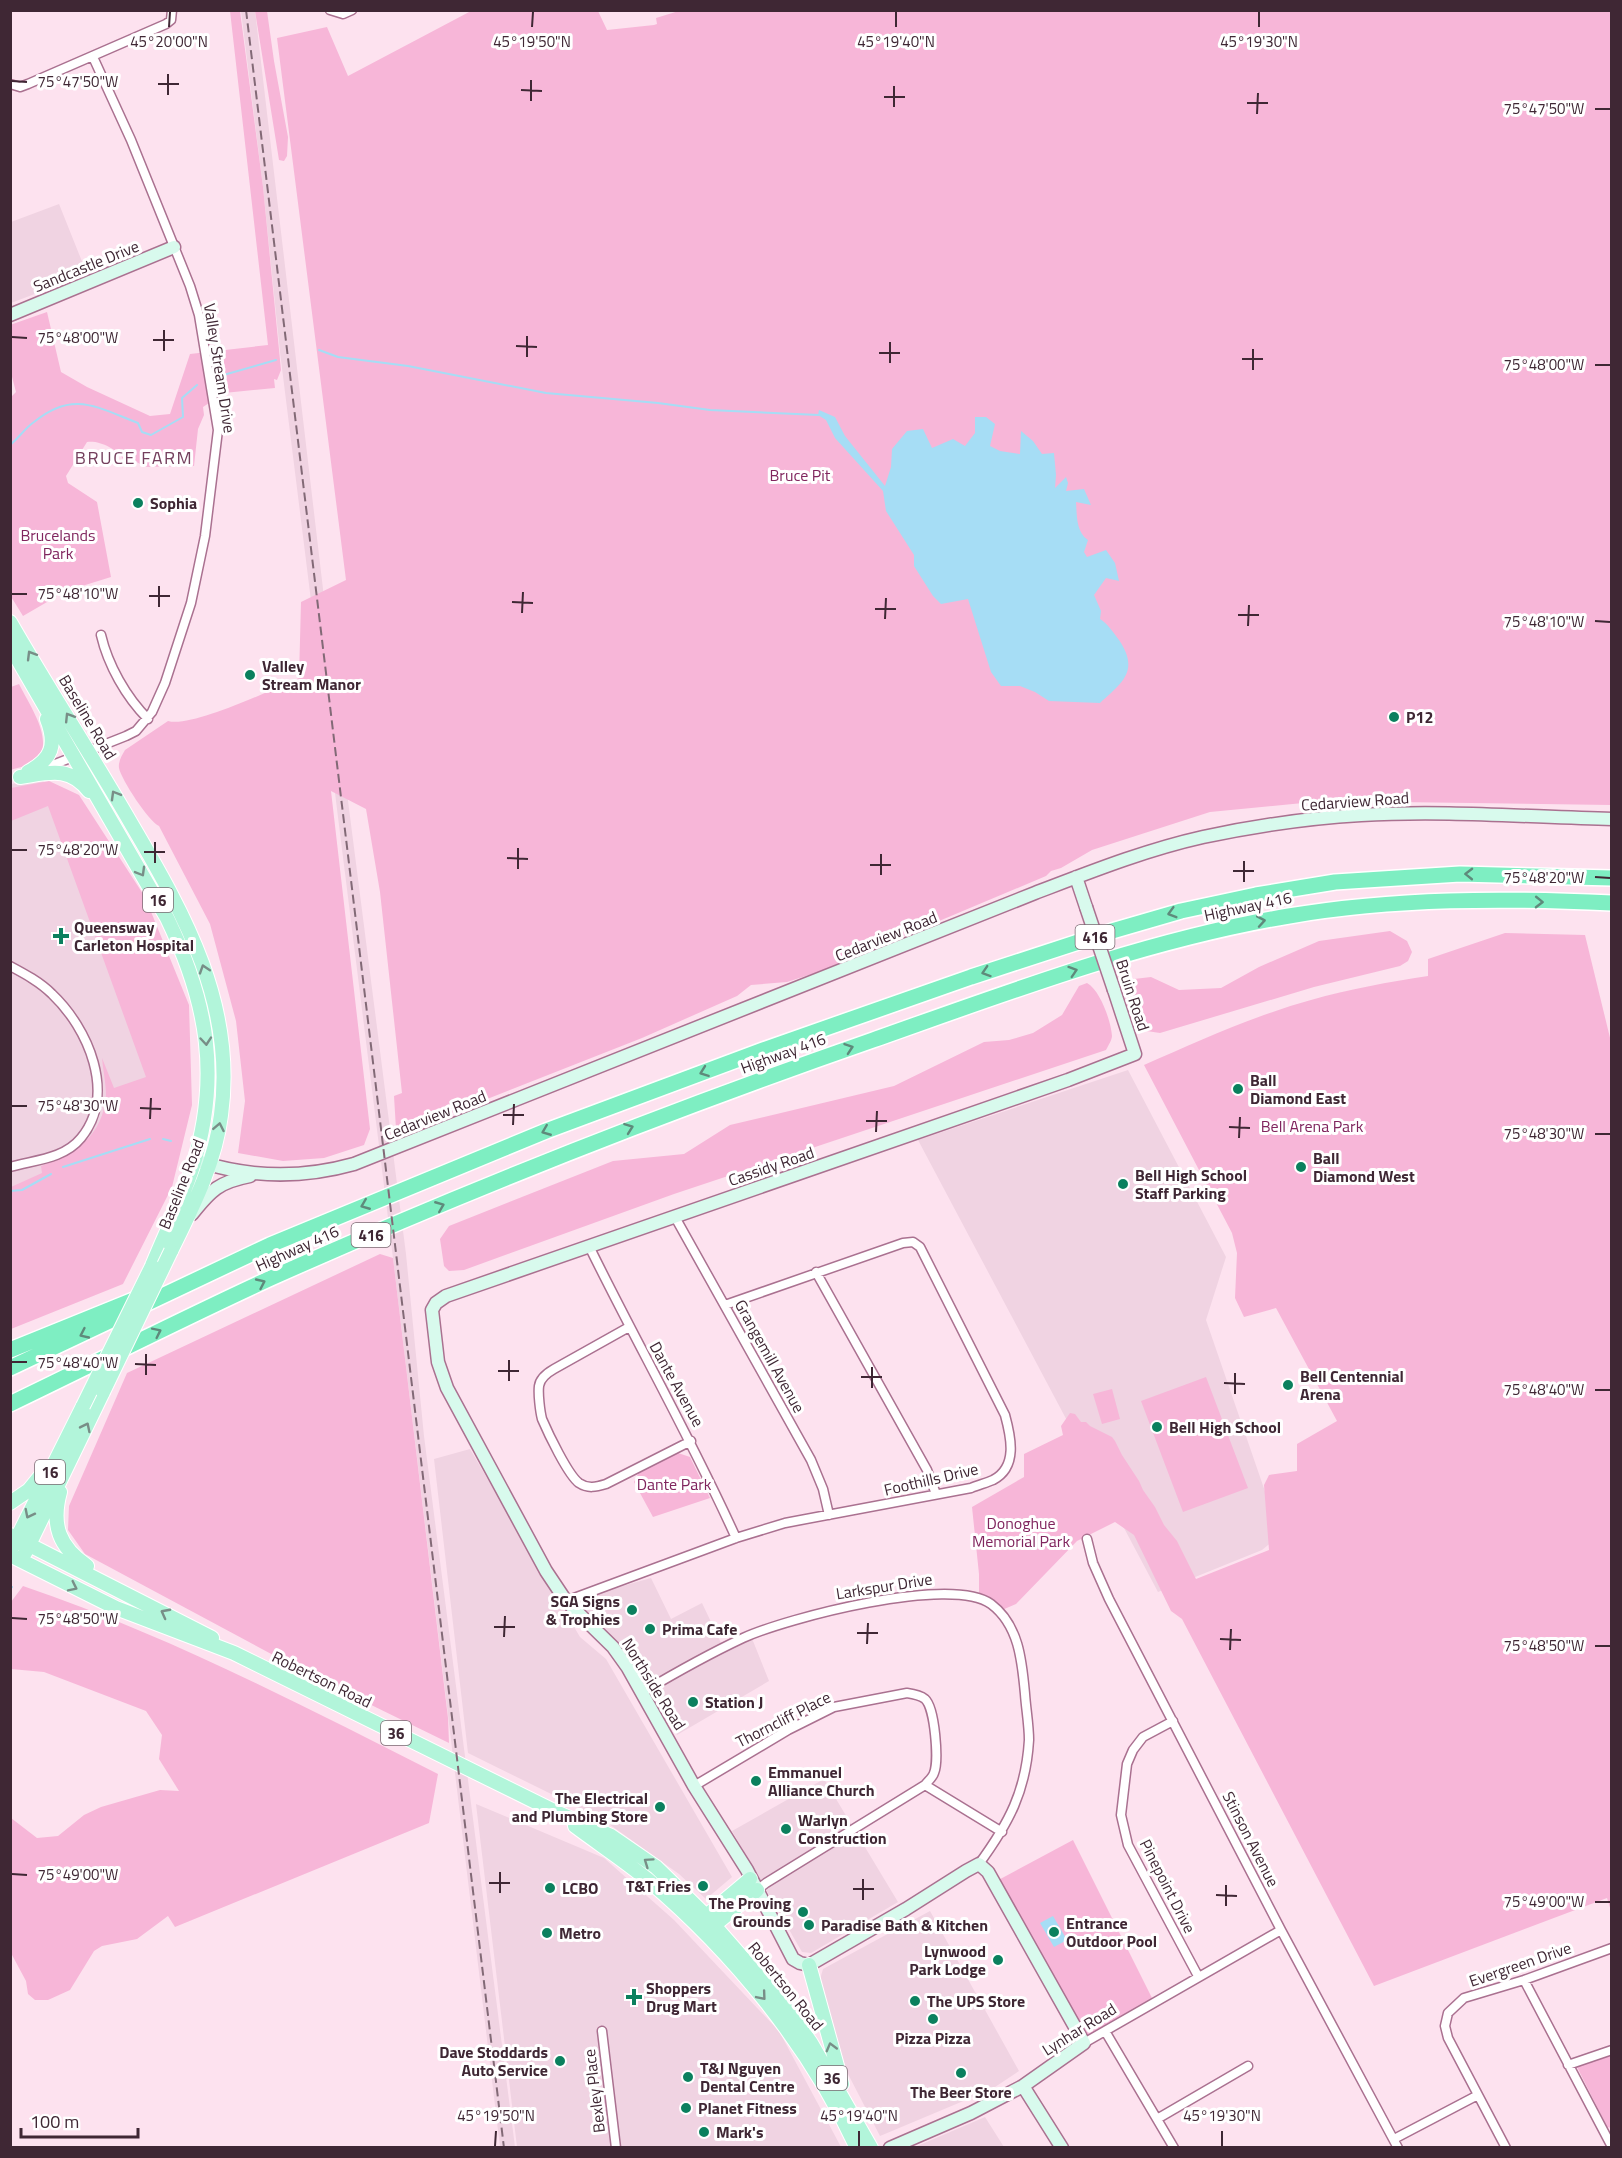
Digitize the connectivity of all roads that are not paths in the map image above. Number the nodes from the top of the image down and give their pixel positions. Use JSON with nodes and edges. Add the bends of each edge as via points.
{"nodes":[{"id":1,"x":172,"y":10,"type":"edge"},
{"id":2,"x":330,"y":10,"type":"edge"},
{"id":3,"x":352,"y":10,"type":"edge"},
{"id":4,"x":93,"y":57,"type":"junction"},
{"id":5,"x":10,"y":84,"type":"edge"},
{"id":6,"x":174,"y":247,"type":"junction"},
{"id":7,"x":10,"y":315,"type":"edge"},
{"id":8,"x":12,"y":626,"type":"edge"},
{"id":9,"x":101,"y":635,"type":"dead end"},
{"id":10,"x":10,"y":646,"type":"edge"},
{"id":11,"x":36,"y":689,"type":"junction"},
{"id":12,"x":148,"y":719,"type":"junction"},
{"id":13,"x":90,"y":752,"type":"junction"},
{"id":14,"x":75,"y":757,"type":"junction"},
{"id":15,"x":15,"y":777,"type":"edge"},
{"id":16,"x":1611,"y":819,"type":"edge"},
{"id":17,"x":112,"y":821,"type":"junction"},
{"id":18,"x":1076,"y":878,"type":"junction"},
{"id":19,"x":1611,"y":878,"type":"edge"},
{"id":20,"x":1611,"y":903,"type":"edge"},
{"id":21,"x":10,"y":966,"type":"edge"},
{"id":22,"x":1135,"y":1054,"type":"joint"},
{"id":23,"x":194,"y":1160,"type":"junction"},
{"id":24,"x":210,"y":1164,"type":"junction"},
{"id":25,"x":10,"y":1167,"type":"edge"},
{"id":26,"x":260,"y":1174,"type":"junction"},
{"id":27,"x":675,"y":1217,"type":"junction"},
{"id":28,"x":184,"y":1225,"type":"junction"},
{"id":29,"x":270,"y":1245,"type":"junction"},
{"id":30,"x":589,"y":1246,"type":"junction"},
{"id":31,"x":816,"y":1272,"type":"junction"},
{"id":32,"x":725,"y":1305,"type":"junction"},
{"id":33,"x":432,"y":1320,"type":"joint"},
{"id":34,"x":629,"y":1327,"type":"junction"},
{"id":35,"x":10,"y":1350,"type":"edge"},
{"id":36,"x":10,"y":1368,"type":"edge"},
{"id":37,"x":10,"y":1404,"type":"edge"},
{"id":38,"x":83,"y":1406,"type":"junction"},
{"id":39,"x":691,"y":1441,"type":"junction"},
{"id":40,"x":69,"y":1462,"type":"junction"},
{"id":41,"x":936,"y":1494,"type":"junction"},
{"id":42,"x":10,"y":1503,"type":"edge"},
{"id":43,"x":829,"y":1515,"type":"junction"},
{"id":44,"x":736,"y":1538,"type":"junction"},
{"id":45,"x":1087,"y":1539,"type":"dead end"},
{"id":46,"x":17,"y":1542,"type":"edge"},
{"id":47,"x":16,"y":1558,"type":"edge"},
{"id":48,"x":129,"y":1594,"type":"junction"},
{"id":49,"x":566,"y":1600,"type":"junction"},
{"id":50,"x":234,"y":1653,"type":"junction"},
{"id":51,"x":643,"y":1692,"type":"junction"},
{"id":52,"x":1173,"y":1721,"type":"junction"},
{"id":53,"x":926,"y":1785,"type":"junction"},
{"id":54,"x":694,"y":1786,"type":"junction"},
{"id":55,"x":1002,"y":1832,"type":"junction"},
{"id":56,"x":979,"y":1864,"type":"junction"},
{"id":57,"x":754,"y":1885,"type":"junction"},
{"id":58,"x":705,"y":1924,"type":"junction"},
{"id":59,"x":1281,"y":1930,"type":"junction"},
{"id":60,"x":1611,"y":1948,"type":"edge"},
{"id":61,"x":809,"y":1965,"type":"junction"},
{"id":62,"x":1198,"y":1976,"type":"junction"},
{"id":63,"x":1524,"y":1980,"type":"junction"},
{"id":64,"x":602,"y":2031,"type":"dead end"},
{"id":65,"x":1105,"y":2031,"type":"junction"},
{"id":66,"x":1084,"y":2043,"type":"junction"},
{"id":67,"x":1611,"y":2050,"type":"edge"},
{"id":68,"x":1568,"y":2065,"type":"junction"},
{"id":69,"x":1248,"y":2066,"type":"dead end"},
{"id":70,"x":1023,"y":2086,"type":"junction"},
{"id":71,"x":1478,"y":2095,"type":"junction"},
{"id":72,"x":847,"y":2103,"type":"junction"},
{"id":73,"x":1156,"y":2119,"type":"junction"},
{"id":74,"x":1396,"y":2143,"type":"edge"},
{"id":75,"x":1611,"y":2143,"type":"edge"},
{"id":76,"x":616,"y":2148,"type":"edge"},
{"id":77,"x":857,"y":2148,"type":"edge"},
{"id":78,"x":871,"y":2148,"type":"edge"},
{"id":79,"x":890,"y":2148,"type":"edge"},
{"id":80,"x":1062,"y":2148,"type":"edge"},
{"id":81,"x":1174,"y":2148,"type":"edge"},
{"id":82,"x":1506,"y":2148,"type":"edge"}],
"edges":[{"from":1,"to":4,"type":"street","via":[[171,20],[166,24]]},
{"from":2,"to":3,"type":"street","via":[[343,14]]},
{"from":4,"to":5,"type":"street","via":[[20,87]]},
{"from":4,"to":6,"type":"street","name":"Valley Stream Drive"},
{"from":6,"to":7,"type":"street","name":"Sandcastle Drive"},
{"from":6,"to":12,"type":"street","name":"Valley Stream Drive","via":[[199,315],[218,430],[205,536],[191,603],[165,683]]},
{"from":13,"to":8,"type":"main road","name":"Baseline Road","number":"16","one_way":true},
{"from":9,"to":12,"type":"street","via":[[105,652],[134,705]]},
{"from":10,"to":11,"type":"main road","name":"Baseline Road","number":"16"},
{"from":11,"to":14,"type":"main road","name":"Baseline Road","number":"16"},
{"from":11,"to":15,"type":"main road","via":[[51,729],[52,744],[43,764]]},
{"from":12,"to":13,"type":"street","name":"Valley Stream Drive","via":[[136,731]]},
{"from":13,"to":14,"type":"street","name":"Valley Stream Drive"},
{"from":24,"to":13,"type":"main road","name":"Baseline Road","number":"16","one_way":true,"via":[[224,1088],[221,1042],[211,990],[196,944],[176,903]]},
{"from":14,"to":15,"type":"street","name":"Valley Stream Drive"},
{"from":14,"to":17,"type":"main road","name":"Baseline Road","number":"16"},
{"from":15,"to":17,"type":"main road","via":[[56,772],[75,777]]},
{"from":16,"to":18,"type":"street","name":"Cedarview Road","via":[[1418,814],[1281,823],[1163,846]]},
{"from":17,"to":23,"type":"main road","name":"Baseline Road","number":"16","one_way":true,"via":[[172,926],[201,1006],[208,1076]]},
{"from":18,"to":22,"type":"street","name":"Bruin Road","bridge":true},
{"from":18,"to":26,"type":"street","name":"Cedarview Road","via":[[374,1158],[315,1173]]},
{"from":19,"to":29,"type":"highway","name":"Highway 416","number":"416","one_way":true,"via":[[1460,874],[1335,882],[1181,911],[971,977],[752,1054],[546,1131]]},
{"from":37,"to":20,"type":"highway","name":"Highway 416","number":"416","one_way":true,"via":[[274,1277],[614,1134],[1144,948],[1250,923],[1337,909],[1449,901]]},
{"from":21,"to":25,"type":"street","via":[[53,994],[69,1014],[88,1045],[99,1092],[94,1114],[81,1138],[50,1158]]},
{"from":22,"to":27,"type":"street","name":"Cassidy Road"},
{"from":23,"to":24,"type":"street","name":"Cedarview Road"},
{"from":23,"to":38,"type":"main road","name":"Baseline Road","number":"16","bridge":true,"via":[[152,1266]]},
{"from":24,"to":26,"type":"street","name":"Cedarview Road"},
{"from":24,"to":28,"type":"main road","name":"Baseline Road","number":"16"},
{"from":26,"to":28,"type":"street","via":[[218,1186]]},
{"from":27,"to":30,"type":"street","name":"Cassidy Road"},
{"from":27,"to":32,"type":"street","name":"Grangemill Avenue"},
{"from":40,"to":28,"type":"main road","name":"Baseline Road","number":"16","one_way":true,"bridge":true},
{"from":29,"to":35,"type":"highway"},
{"from":29,"to":36,"type":"highway","one_way":true},
{"from":30,"to":33,"type":"street","name":"Cassidy Road","via":[[446,1296],[432,1310]]},
{"from":30,"to":34,"type":"street","name":"Dante Avenue"},
{"from":31,"to":32,"type":"street","name":"Foothills Drive"},
{"from":31,"to":41,"type":"street","via":[[927,1470]]},
{"from":31,"to":41,"type":"street","name":"Foothills Drive","via":[[903,1243],[913,1242],[920,1247],[1005,1415],[1012,1445],[1009,1463],[994,1479]]},
{"from":32,"to":43,"type":"street","name":"Grangemill Avenue","via":[[811,1460],[824,1489]]},
{"from":33,"to":49,"type":"street","name":"Northside Road","via":[[438,1362],[447,1389],[546,1571]]},
{"from":34,"to":39,"type":"street","name":"Dante Avenue"},
{"from":34,"to":39,"type":"street","via":[[554,1369],[539,1385],[542,1417],[570,1474],[593,1488]]},
{"from":38,"to":42,"type":"main road","via":[[36,1482]]},
{"from":38,"to":46,"type":"main road","name":"Baseline Road","number":"16","one_way":true},
{"from":39,"to":44,"type":"street","name":"Dante Avenue"},
{"from":40,"to":46,"type":"main road","name":"Baseline Road","number":"16"},
{"from":40,"to":48,"type":"main road","via":[[56,1512],[62,1541],[74,1557]]},
{"from":41,"to":43,"type":"street","name":"Foothills Drive"},
{"from":43,"to":44,"type":"street","name":"Foothills Drive"},
{"from":44,"to":49,"type":"street","name":"Foothills Drive"},
{"from":45,"to":52,"type":"street","name":"Stinson Avenue","via":[[1109,1599]]},
{"from":46,"to":47,"type":"main road","name":"Baseline Road","number":"16"},
{"from":46,"to":48,"type":"main road","name":"Robertson Road","number":"36"},
{"from":47,"to":50,"type":"main road","name":"Robertson Road","number":"36","one_way":true,"via":[[116,1608]]},
{"from":50,"to":48,"type":"main road","name":"Robertson Road","number":"36","one_way":true},
{"from":49,"to":51,"type":"street","name":"Northside Road","via":[[614,1647]]},
{"from":50,"to":58,"type":"main road","name":"Robertson Road","number":"36","via":[[611,1836],[656,1867]]},
{"from":51,"to":54,"type":"street","name":"Northside Road"},
{"from":51,"to":55,"type":"street","name":"Larkspur Drive","via":[[744,1637],[805,1617],[928,1594],[974,1596],[992,1605],[1011,1624],[1022,1668],[1029,1738],[1024,1780]]},
{"from":52,"to":59,"type":"street","name":"Stinson Avenue"},
{"from":52,"to":62,"type":"street","name":"Pinepoint Drive","via":[[1143,1737],[1133,1750],[1127,1764],[1121,1815],[1128,1845]]},
{"from":53,"to":54,"type":"street","name":"Thorncliff Place","via":[[934,1773],[932,1712],[926,1700],[908,1693],[834,1707]]},
{"from":53,"to":55,"type":"street"},
{"from":53,"to":57,"type":"street","via":[[766,1883]]},
{"from":54,"to":57,"type":"street","name":"Northside Road"},
{"from":55,"to":56,"type":"street","name":"Larkspur Drive"},
{"from":56,"to":61,"type":"street","name":"Larkspur Drive"},
{"from":56,"to":66,"type":"street","via":[[988,1872]]},
{"from":57,"to":58,"type":"main road"},
{"from":57,"to":61,"type":"street","name":"Northside Road","via":[[793,1959]]},
{"from":58,"to":72,"type":"main road","name":"Robertson Road","number":"36","via":[[789,2011]]},
{"from":58,"to":77,"type":"main road","name":"Robertson Road","number":"36","one_way":true,"via":[[783,2023]]},
{"from":59,"to":62,"type":"street","name":"Lynhar Road"},
{"from":59,"to":74,"type":"street","name":"Stinson Avenue"},
{"from":60,"to":63,"type":"street","name":"Evergreen Drive"},
{"from":72,"to":61,"type":"main road","one_way":true},
{"from":62,"to":65,"type":"street","name":"Lynhar Road"},
{"from":63,"to":68,"type":"street"},
{"from":63,"to":71,"type":"street","name":"Evergreen Drive","via":[[1464,1998],[1448,2013],[1448,2038]]},
{"from":64,"to":76,"type":"street","name":"Bexley Place"},
{"from":65,"to":66,"type":"street","name":"Lynhar Road"},
{"from":65,"to":73,"type":"street"},
{"from":66,"to":70,"type":"street","name":"Lynhar Road"},
{"from":67,"to":68,"type":"street"},
{"from":68,"to":75,"type":"street"},
{"from":69,"to":73,"type":"street"},
{"from":70,"to":79,"type":"street","name":"Lynhar Road"},
{"from":70,"to":80,"type":"street"},
{"from":71,"to":74,"type":"street"},
{"from":71,"to":82,"type":"street","name":"Evergreen Drive"},
{"from":72,"to":78,"type":"main road","name":"Robertson Road","number":"36"},
{"from":73,"to":81,"type":"street"}]}
